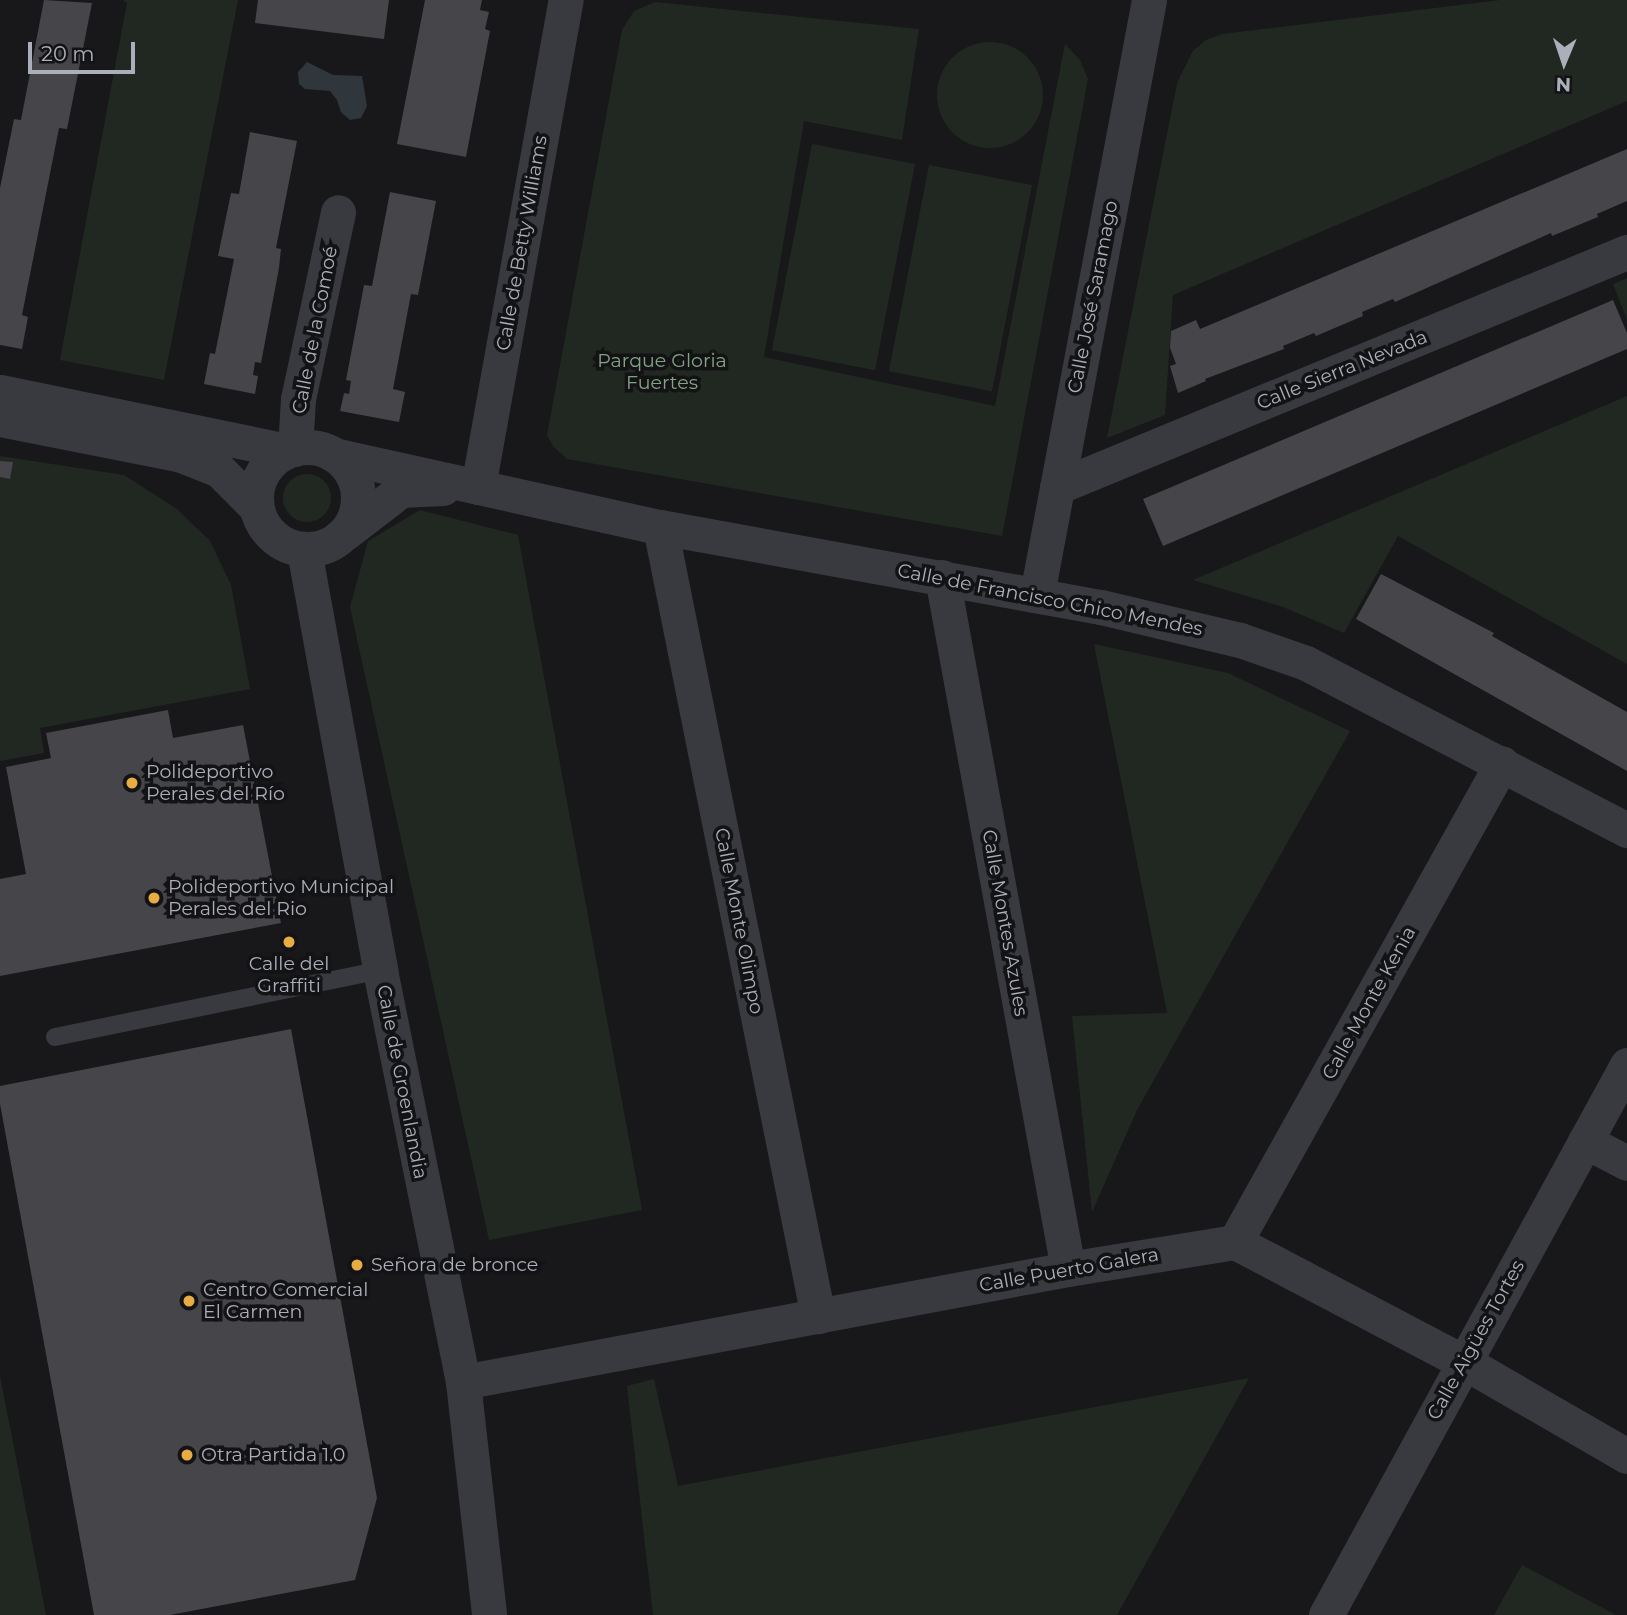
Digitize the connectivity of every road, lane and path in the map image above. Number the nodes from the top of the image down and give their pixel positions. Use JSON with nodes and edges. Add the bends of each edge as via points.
{"nodes":[{"id":1,"x":566,"y":0,"type":"edge"},
{"id":2,"x":1149,"y":0,"type":"edge"},
{"id":3,"x":338,"y":212,"type":"dead end"},
{"id":4,"x":1627,"y":252,"type":"edge"},
{"id":5,"x":0,"y":392,"type":"edge"},
{"id":6,"x":0,"y":419,"type":"edge"},
{"id":7,"x":291,"y":450,"type":"junction"},
{"id":8,"x":334,"y":455,"type":"junction"},
{"id":9,"x":478,"y":487,"type":"junction"},
{"id":10,"x":1057,"y":487,"type":"junction"},
{"id":11,"x":256,"y":507,"type":"junction"},
{"id":12,"x":660,"y":527,"type":"junction"},
{"id":13,"x":345,"y":533,"type":"junction"},
{"id":14,"x":304,"y":550,"type":"junction"},
{"id":15,"x":942,"y":577,"type":"junction"},
{"id":16,"x":1037,"y":594,"type":"junction"},
{"id":17,"x":1502,"y":762,"type":"junction"},
{"id":18,"x":1627,"y":830,"type":"edge"},
{"id":19,"x":380,"y":970,"type":"junction"},
{"id":20,"x":55,"y":1037,"type":"dead end"},
{"id":21,"x":1627,"y":1065,"type":"edge"},
{"id":22,"x":1585,"y":1141,"type":"junction"},
{"id":23,"x":1627,"y":1163,"type":"edge"},
{"id":24,"x":1236,"y":1242,"type":"junction"},
{"id":25,"x":1068,"y":1269,"type":"junction"},
{"id":26,"x":818,"y":1316,"type":"junction"},
{"id":27,"x":1464,"y":1362,"type":"junction"},
{"id":28,"x":463,"y":1382,"type":"junction"},
{"id":29,"x":1627,"y":1456,"type":"edge"},
{"id":30,"x":489,"y":1615,"type":"edge"},
{"id":31,"x":1325,"y":1615,"type":"edge"}],
"edges":[{"from":1,"to":9,"type":"street","name":"Calle de Betty Williams"},
{"from":2,"to":10,"type":"street","name":"Calle José Saramago"},
{"from":3,"to":7,"type":"street","name":"Calle de la Comoé"},
{"from":4,"to":10,"type":"street","name":"Calle Sierra Nevada"},
{"from":5,"to":7,"type":"street"},
{"from":6,"to":11,"type":"street","via":[[181,455],[219,470]]},
{"from":7,"to":8,"type":"street","via":[[320,449]]},
{"from":7,"to":11,"type":"street","via":[[272,460],[262,474]]},
{"from":8,"to":9,"type":"street","name":"Calle de Francisco Chico Mendes"},
{"from":8,"to":13,"type":"street","via":[[354,477],[358,492],[358,506]]},
{"from":9,"to":12,"type":"street","name":"Calle de Francisco Chico Mendes"},
{"from":9,"to":13,"type":"street","name":"Calle de Francisco Chico Mendes","via":[[401,490]]},
{"from":10,"to":16,"type":"street","name":"Calle José Saramago"},
{"from":11,"to":14,"type":"street","via":[[272,537]]},
{"from":12,"to":15,"type":"street","name":"Calle de Francisco Chico Mendes"},
{"from":12,"to":26,"type":"street","name":"Calle Monte Olimpo"},
{"from":13,"to":14,"type":"street","via":[[326,546]]},
{"from":14,"to":19,"type":"street","name":"Calle de Groenlandia"},
{"from":15,"to":16,"type":"street","name":"Calle de Francisco Chico Mendes"},
{"from":15,"to":25,"type":"street","name":"Calle Montes Azules"},
{"from":16,"to":17,"type":"street","name":"Calle de Francisco Chico Mendes","via":[[1240,640],[1306,663]]},
{"from":17,"to":18,"type":"street","name":"Calle de Francisco Chico Mendes"},
{"from":17,"to":24,"type":"street","name":"Calle Monte Kenia"},
{"from":19,"to":20,"type":"lane"},
{"from":19,"to":28,"type":"street","name":"Calle de Groenlandia"},
{"from":21,"to":22,"type":"street","name":"Calle Aigües Tortes"},
{"from":22,"to":23,"type":"street"},
{"from":22,"to":27,"type":"street","name":"Calle Aigües Tortes"},
{"from":24,"to":25,"type":"street","name":"Calle Puerto Galera"},
{"from":24,"to":27,"type":"street"},
{"from":25,"to":26,"type":"street","name":"Calle Puerto Galera"},
{"from":26,"to":28,"type":"street","name":"Calle Puerto Galera"},
{"from":27,"to":29,"type":"street"},
{"from":27,"to":31,"type":"street","name":"Calle Aigües Tortes"},
{"from":28,"to":30,"type":"street","name":"Calle de Groenlandia"}]}
